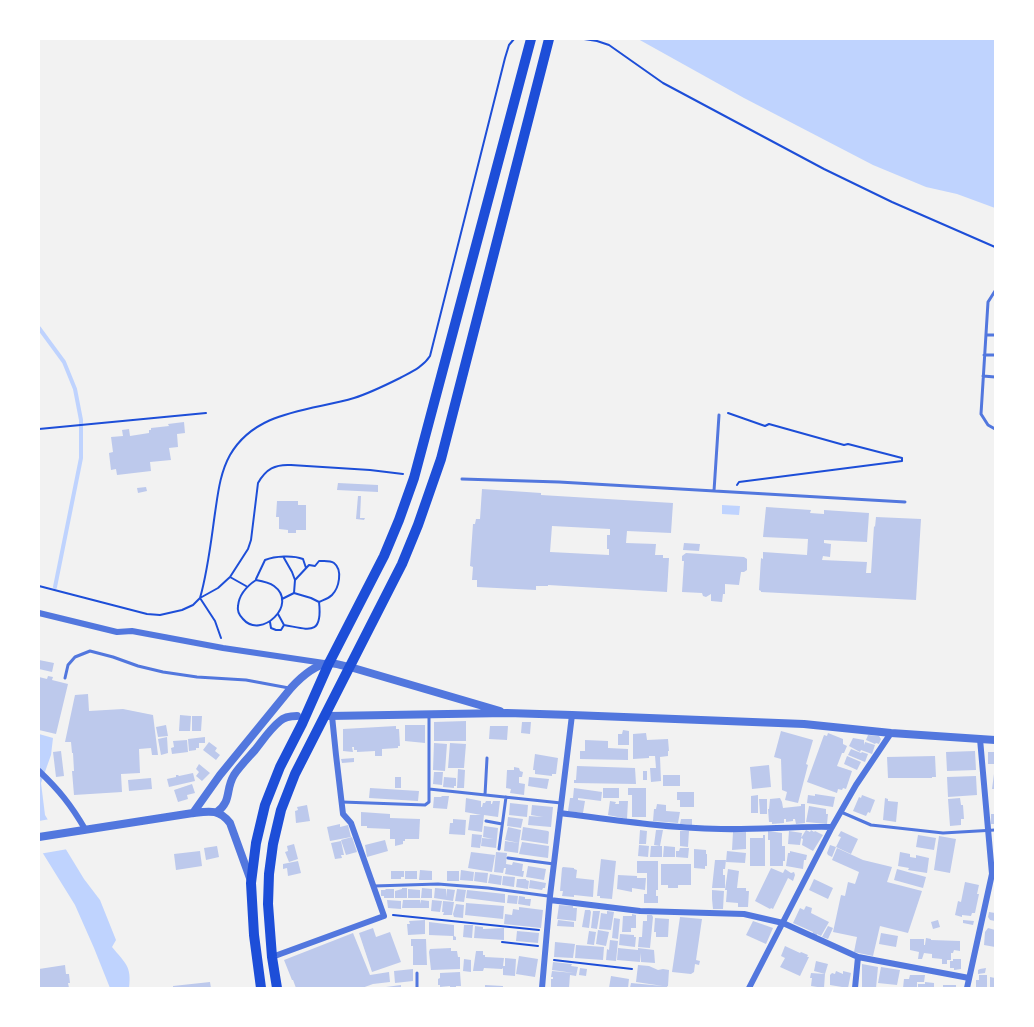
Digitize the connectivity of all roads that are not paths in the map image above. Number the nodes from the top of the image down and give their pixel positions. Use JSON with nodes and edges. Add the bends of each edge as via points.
{"nodes":[{"id":1,"x":531,"y":39,"type":"edge"},
{"id":2,"x":549,"y":39,"type":"edge"},
{"id":3,"x":995,"y":291,"type":"edge"},
{"id":4,"x":987,"y":316,"type":"junction"},
{"id":5,"x":995,"y":316,"type":"edge"},
{"id":6,"x":986,"y":335,"type":"junction"},
{"id":7,"x":995,"y":335,"type":"edge"},
{"id":8,"x":984,"y":355,"type":"junction"},
{"id":9,"x":995,"y":356,"type":"edge"},
{"id":10,"x":983,"y":376,"type":"junction"},
{"id":11,"x":995,"y":377,"type":"edge"},
{"id":12,"x":719,"y":416,"type":"dead end"},
{"id":13,"x":995,"y":429,"type":"edge"},
{"id":14,"x":462,"y":478,"type":"dead end"},
{"id":15,"x":714,"y":491,"type":"junction"},
{"id":16,"x":905,"y":502,"type":"dead end"},
{"id":17,"x":39,"y":613,"type":"edge"},
{"id":18,"x":329,"y":663,"type":"junction"},
{"id":19,"x":350,"y":667,"type":"junction"},
{"id":20,"x":65,"y":678,"type":"dead end"},
{"id":21,"x":291,"y":688,"type":"junction"},
{"id":22,"x":429,"y":713,"type":"junction"},
{"id":23,"x":507,"y":713,"type":"junction"},
{"id":24,"x":572,"y":715,"type":"junction"},
{"id":25,"x":297,"y":716,"type":"dead end"},
{"id":26,"x":331,"y":716,"type":"joint"},
{"id":27,"x":891,"y":734,"type":"junction"},
{"id":28,"x":980,"y":739,"type":"junction"},
{"id":29,"x":995,"y":740,"type":"edge"},
{"id":30,"x":487,"y":759,"type":"dead end"},
{"id":31,"x":39,"y":771,"type":"edge"},
{"id":32,"x":429,"y":789,"type":"junction"},
{"id":33,"x":485,"y":795,"type":"junction"},
{"id":34,"x":506,"y":797,"type":"junction"},
{"id":35,"x":342,"y":801,"type":"junction"},
{"id":36,"x":561,"y":803,"type":"junction"},
{"id":37,"x":217,"y":812,"type":"junction"},
{"id":38,"x":841,"y":812,"type":"junction"},
{"id":39,"x":193,"y":813,"type":"junction"},
{"id":40,"x":560,"y":813,"type":"junction"},
{"id":41,"x":486,"y":821,"type":"dead end"},
{"id":42,"x":502,"y":824,"type":"junction"},
{"id":43,"x":832,"y":827,"type":"junction"},
{"id":44,"x":85,"y":830,"type":"junction"},
{"id":45,"x":992,"y":830,"type":"edge"},
{"id":46,"x":39,"y":837,"type":"edge"},
{"id":47,"x":499,"y":849,"type":"dead end"},
{"id":48,"x":508,"y":858,"type":"dead end"},
{"id":49,"x":554,"y":864,"type":"junction"},
{"id":50,"x":994,"y":874,"type":"edge"},
{"id":51,"x":251,"y":883,"type":"junction"},
{"id":52,"x":374,"y":886,"type":"junction"},
{"id":53,"x":550,"y":898,"type":"junction"},
{"id":54,"x":783,"y":924,"type":"junction"},
{"id":55,"x":272,"y":957,"type":"junction"},
{"id":56,"x":858,"y":957,"type":"junction"},
{"id":57,"x":417,"y":973,"type":"dead end"},
{"id":58,"x":969,"y":978,"type":"junction"},
{"id":59,"x":261,"y":988,"type":"edge"},
{"id":60,"x":277,"y":988,"type":"edge"},
{"id":61,"x":417,"y":988,"type":"edge"},
{"id":62,"x":542,"y":988,"type":"edge"},
{"id":63,"x":750,"y":988,"type":"edge"},
{"id":64,"x":855,"y":988,"type":"edge"},
{"id":65,"x":967,"y":988,"type":"edge"}],
"edges":[{"from":1,"to":18,"type":"highway","via":[[421,454],[384,556]]},
{"from":2,"to":19,"type":"highway","via":[[441,459],[402,564]]},
{"from":3,"to":4,"type":"lane","via":[[988,302]]},
{"from":4,"to":5,"type":"lane"},
{"from":4,"to":6,"type":"lane"},
{"from":6,"to":7,"type":"lane"},
{"from":6,"to":8,"type":"lane"},
{"from":8,"to":9,"type":"lane"},
{"from":8,"to":10,"type":"lane"},
{"from":10,"to":11,"type":"lane"},
{"from":10,"to":13,"type":"lane","via":[[981,414]]},
{"from":12,"to":15,"type":"lane"},
{"from":14,"to":15,"type":"lane"},
{"from":15,"to":16,"type":"lane"},
{"from":17,"to":18,"type":"street","via":[[117,632],[132,631]]},
{"from":18,"to":19,"type":"street"},
{"from":18,"to":21,"type":"street","via":[[301,677]]},
{"from":18,"to":51,"type":"highway","via":[[265,805]]},
{"from":19,"to":23,"type":"street"},
{"from":19,"to":55,"type":"highway","via":[[295,774],[281,810],[269,874]]},
{"from":20,"to":21,"type":"lane","via":[[75,657],[90,651],[163,672]]},
{"from":21,"to":39,"type":"street"},
{"from":22,"to":23,"type":"street"},
{"from":22,"to":26,"type":"street"},
{"from":22,"to":32,"type":"lane"},
{"from":23,"to":24,"type":"street"},
{"from":24,"to":27,"type":"street","via":[[804,724]]},
{"from":24,"to":36,"type":"street"},
{"from":25,"to":37,"type":"street","via":[[281,719],[272,729],[235,775],[227,800]]},
{"from":26,"to":35,"type":"street"},
{"from":27,"to":28,"type":"street"},
{"from":27,"to":38,"type":"street"},
{"from":28,"to":29,"type":"street"},
{"from":28,"to":45,"type":"street"},
{"from":30,"to":33,"type":"lane"},
{"from":31,"to":44,"type":"street","via":[[58,789]]},
{"from":32,"to":33,"type":"lane"},
{"from":32,"to":35,"type":"lane","via":[[425,806]]},
{"from":33,"to":34,"type":"lane"},
{"from":34,"to":36,"type":"lane"},
{"from":34,"to":42,"type":"lane"},
{"from":35,"to":52,"type":"street","via":[[343,814],[351,822]]},
{"from":36,"to":40,"type":"street"},
{"from":37,"to":39,"type":"street"},
{"from":37,"to":51,"type":"street","via":[[230,823]]},
{"from":38,"to":43,"type":"street"},
{"from":38,"to":45,"type":"lane","via":[[871,825],[943,833]]},
{"from":39,"to":44,"type":"street"},
{"from":40,"to":43,"type":"street","via":[[722,829]]},
{"from":40,"to":49,"type":"street"},
{"from":41,"to":42,"type":"lane"},
{"from":42,"to":47,"type":"lane"},
{"from":43,"to":54,"type":"street"},
{"from":44,"to":46,"type":"street"},
{"from":45,"to":50,"type":"street"},
{"from":48,"to":49,"type":"lane"},
{"from":49,"to":53,"type":"street"},
{"from":50,"to":58,"type":"street"},
{"from":51,"to":59,"type":"highway"},
{"from":52,"to":53,"type":"lane","via":[[438,884]]},
{"from":52,"to":55,"type":"street","via":[[384,916]]},
{"from":53,"to":54,"type":"street","via":[[640,910],[744,914]]},
{"from":53,"to":62,"type":"street"},
{"from":54,"to":56,"type":"street"},
{"from":54,"to":63,"type":"street"},
{"from":55,"to":60,"type":"highway"},
{"from":56,"to":58,"type":"street"},
{"from":56,"to":64,"type":"street"},
{"from":57,"to":61,"type":"lane"},
{"from":58,"to":65,"type":"street"}]}
